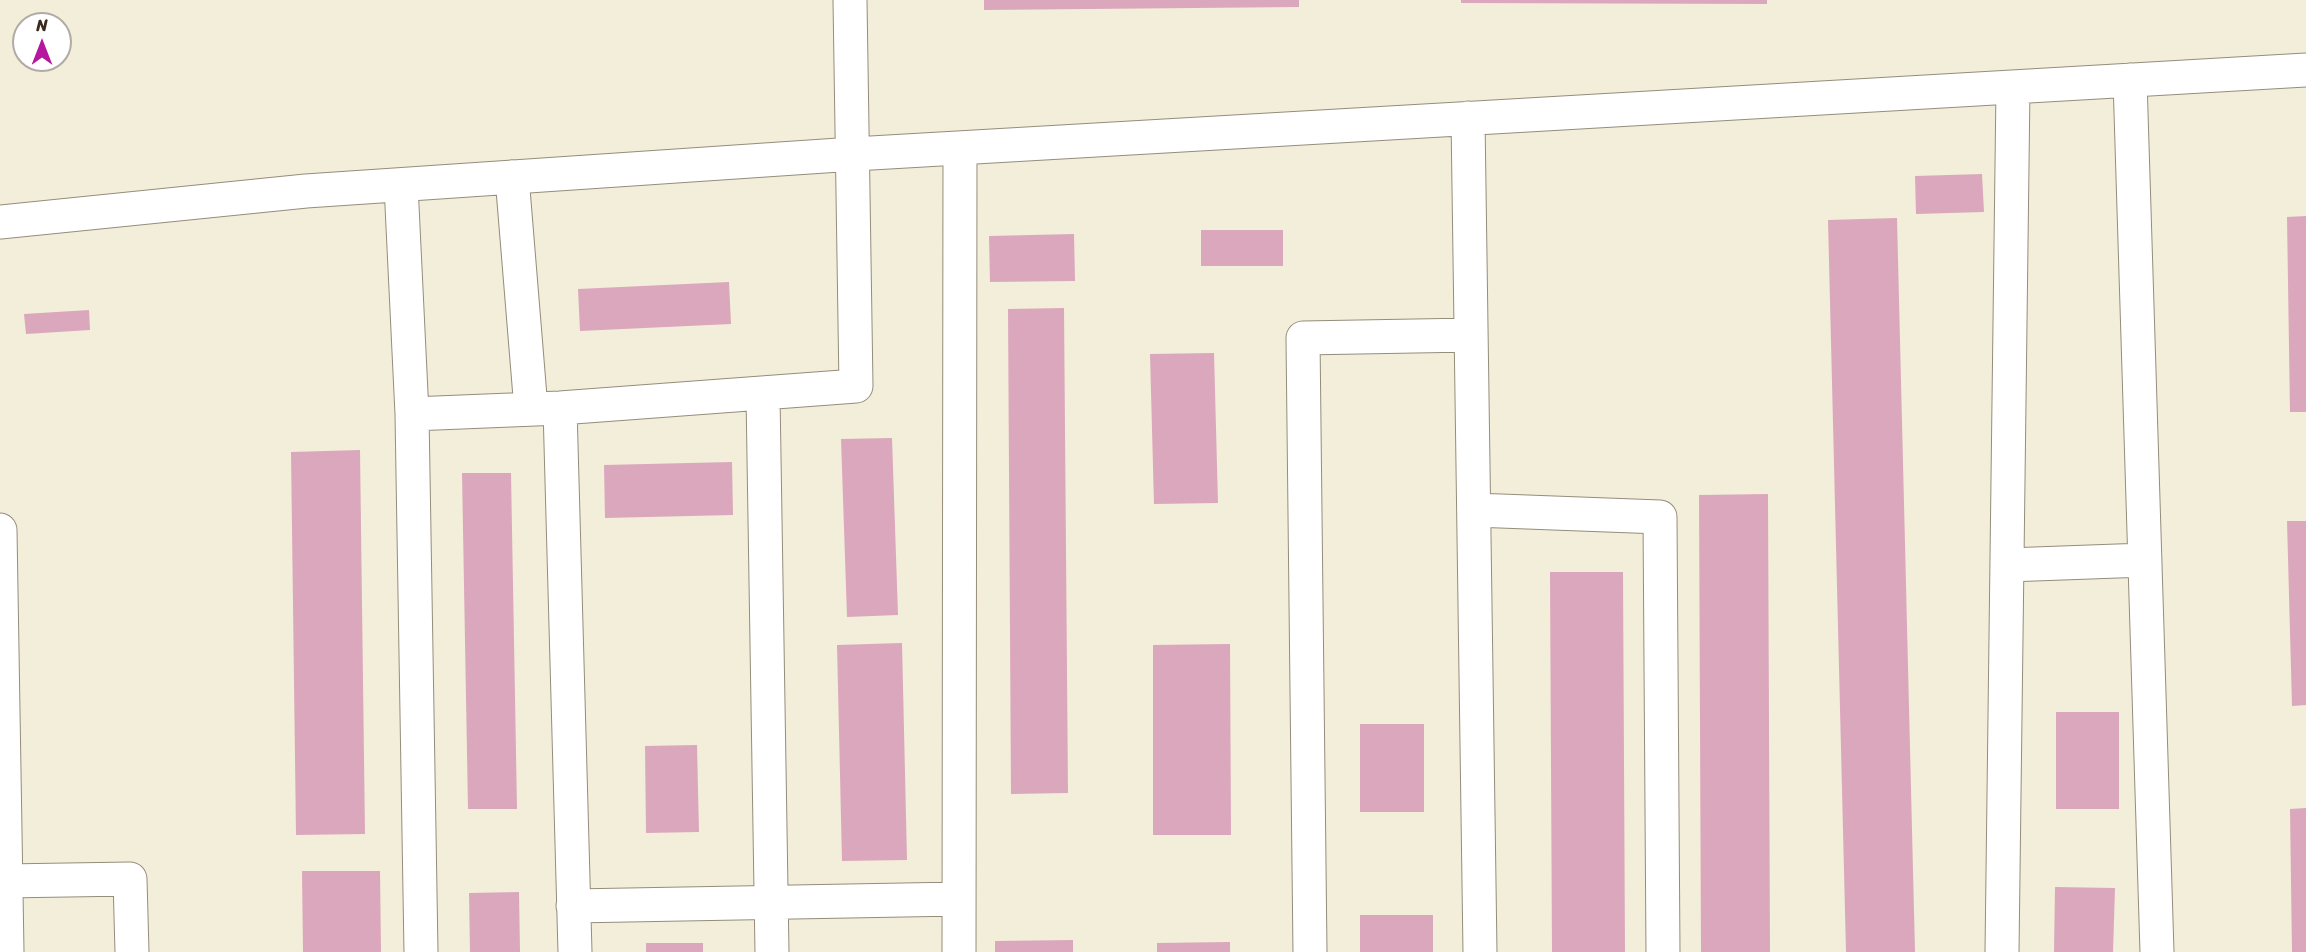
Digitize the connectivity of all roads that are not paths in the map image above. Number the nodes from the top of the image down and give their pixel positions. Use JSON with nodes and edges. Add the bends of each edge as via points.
{"nodes":[{"id":1,"x":850,"y":0,"type":"edge"},
{"id":2,"x":2306,"y":70,"type":"edge"},
{"id":3,"x":2130,"y":80,"type":"junction"},
{"id":4,"x":2013,"y":87,"type":"junction"},
{"id":5,"x":1468,"y":118,"type":"junction"},
{"id":6,"x":960,"y":148,"type":"junction"},
{"id":7,"x":854,"y":154,"type":"junction"},
{"id":8,"x":512,"y":177,"type":"junction"},
{"id":9,"x":402,"y":185,"type":"junction"},
{"id":10,"x":0,"y":222,"type":"edge"},
{"id":11,"x":1471,"y":335,"type":"junction"},
{"id":12,"x":763,"y":395,"type":"junction"},
{"id":13,"x":545,"y":409,"type":"junction"},
{"id":14,"x":412,"y":414,"type":"junction"},
{"id":15,"x":1474,"y":510,"type":"junction"},
{"id":16,"x":0,"y":530,"type":"edge"},
{"id":17,"x":2145,"y":560,"type":"junction"},
{"id":18,"x":2007,"y":565,"type":"junction"},
{"id":19,"x":6,"y":881,"type":"junction"},
{"id":20,"x":959,"y":899,"type":"junction"},
{"id":21,"x":771,"y":903,"type":"junction"},
{"id":22,"x":573,"y":906,"type":"junction"},
{"id":23,"x":7,"y":952,"type":"edge"},
{"id":24,"x":132,"y":952,"type":"edge"},
{"id":25,"x":421,"y":952,"type":"edge"},
{"id":26,"x":575,"y":952,"type":"edge"},
{"id":27,"x":772,"y":952,"type":"edge"},
{"id":28,"x":959,"y":952,"type":"edge"},
{"id":29,"x":1310,"y":952,"type":"edge"},
{"id":30,"x":1480,"y":952,"type":"edge"},
{"id":31,"x":1663,"y":952,"type":"edge"},
{"id":32,"x":2002,"y":952,"type":"edge"},
{"id":33,"x":2157,"y":952,"type":"edge"}],
"edges":[{"from":1,"to":7,"type":"lane"},
{"from":2,"to":3,"type":"lane"},
{"from":3,"to":4,"type":"lane"},
{"from":3,"to":17,"type":"lane"},
{"from":4,"to":5,"type":"lane"},
{"from":4,"to":18,"type":"lane"},
{"from":5,"to":6,"type":"lane"},
{"from":5,"to":11,"type":"lane"},
{"from":6,"to":7,"type":"lane"},
{"from":6,"to":20,"type":"lane"},
{"from":7,"to":8,"type":"lane"},
{"from":7,"to":12,"type":"lane","via":[[856,386]]},
{"from":8,"to":9,"type":"lane"},
{"from":8,"to":13,"type":"lane"},
{"from":9,"to":10,"type":"lane"},
{"from":9,"to":14,"type":"lane"},
{"from":11,"to":15,"type":"lane"},
{"from":11,"to":29,"type":"lane","via":[[1304,338]]},
{"from":12,"to":13,"type":"lane"},
{"from":12,"to":21,"type":"lane"},
{"from":13,"to":14,"type":"lane"},
{"from":13,"to":22,"type":"lane"},
{"from":14,"to":25,"type":"lane"},
{"from":15,"to":30,"type":"lane"},
{"from":15,"to":31,"type":"lane","via":[[1660,517]]},
{"from":16,"to":19,"type":"lane"},
{"from":17,"to":18,"type":"lane"},
{"from":17,"to":33,"type":"lane"},
{"from":18,"to":32,"type":"lane"},
{"from":19,"to":23,"type":"lane"},
{"from":19,"to":24,"type":"lane","via":[[130,879]]},
{"from":20,"to":21,"type":"lane"},
{"from":20,"to":28,"type":"lane"},
{"from":21,"to":22,"type":"lane"},
{"from":21,"to":27,"type":"lane"},
{"from":22,"to":26,"type":"lane"}]}
